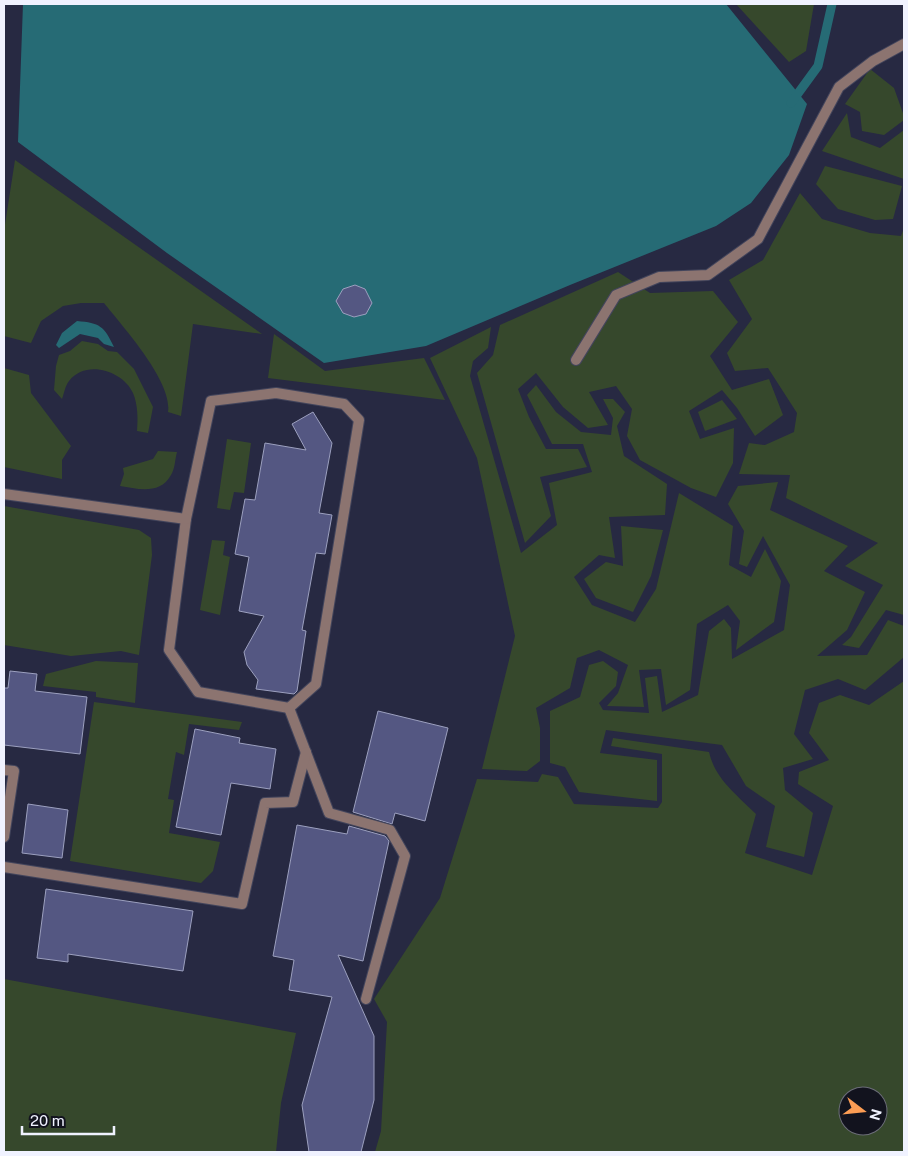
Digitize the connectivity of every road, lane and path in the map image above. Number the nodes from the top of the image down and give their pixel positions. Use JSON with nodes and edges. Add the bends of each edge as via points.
{"nodes":[{"id":1,"x":904,"y":44,"type":"edge"},
{"id":2,"x":576,"y":360,"type":"dead end"},
{"id":3,"x":4,"y":494,"type":"edge"},
{"id":4,"x":186,"y":519,"type":"junction"},
{"id":5,"x":289,"y":708,"type":"junction"},
{"id":6,"x":306,"y":752,"type":"junction"},
{"id":7,"x":4,"y":770,"type":"edge"},
{"id":8,"x":4,"y":837,"type":"edge"},
{"id":9,"x":4,"y":867,"type":"edge"},
{"id":10,"x":366,"y":999,"type":"dead end"}],
"edges":[{"from":1,"to":2,"type":"lane","via":[[873,61],[839,87],[758,239],[708,275],[659,277],[616,295]]},
{"from":3,"to":4,"type":"lane"},
{"from":4,"to":5,"type":"lane","via":[[169,650],[198,692]]},
{"from":4,"to":5,"type":"lane","via":[[211,401],[276,393],[344,404],[359,420],[316,684]]},
{"from":5,"to":6,"type":"lane"},
{"from":6,"to":9,"type":"lane","via":[[293,802],[265,803],[242,904]]},
{"from":6,"to":10,"type":"lane","via":[[329,813],[390,830],[405,856]]},
{"from":7,"to":8,"type":"lane","via":[[14,771]]}]}
